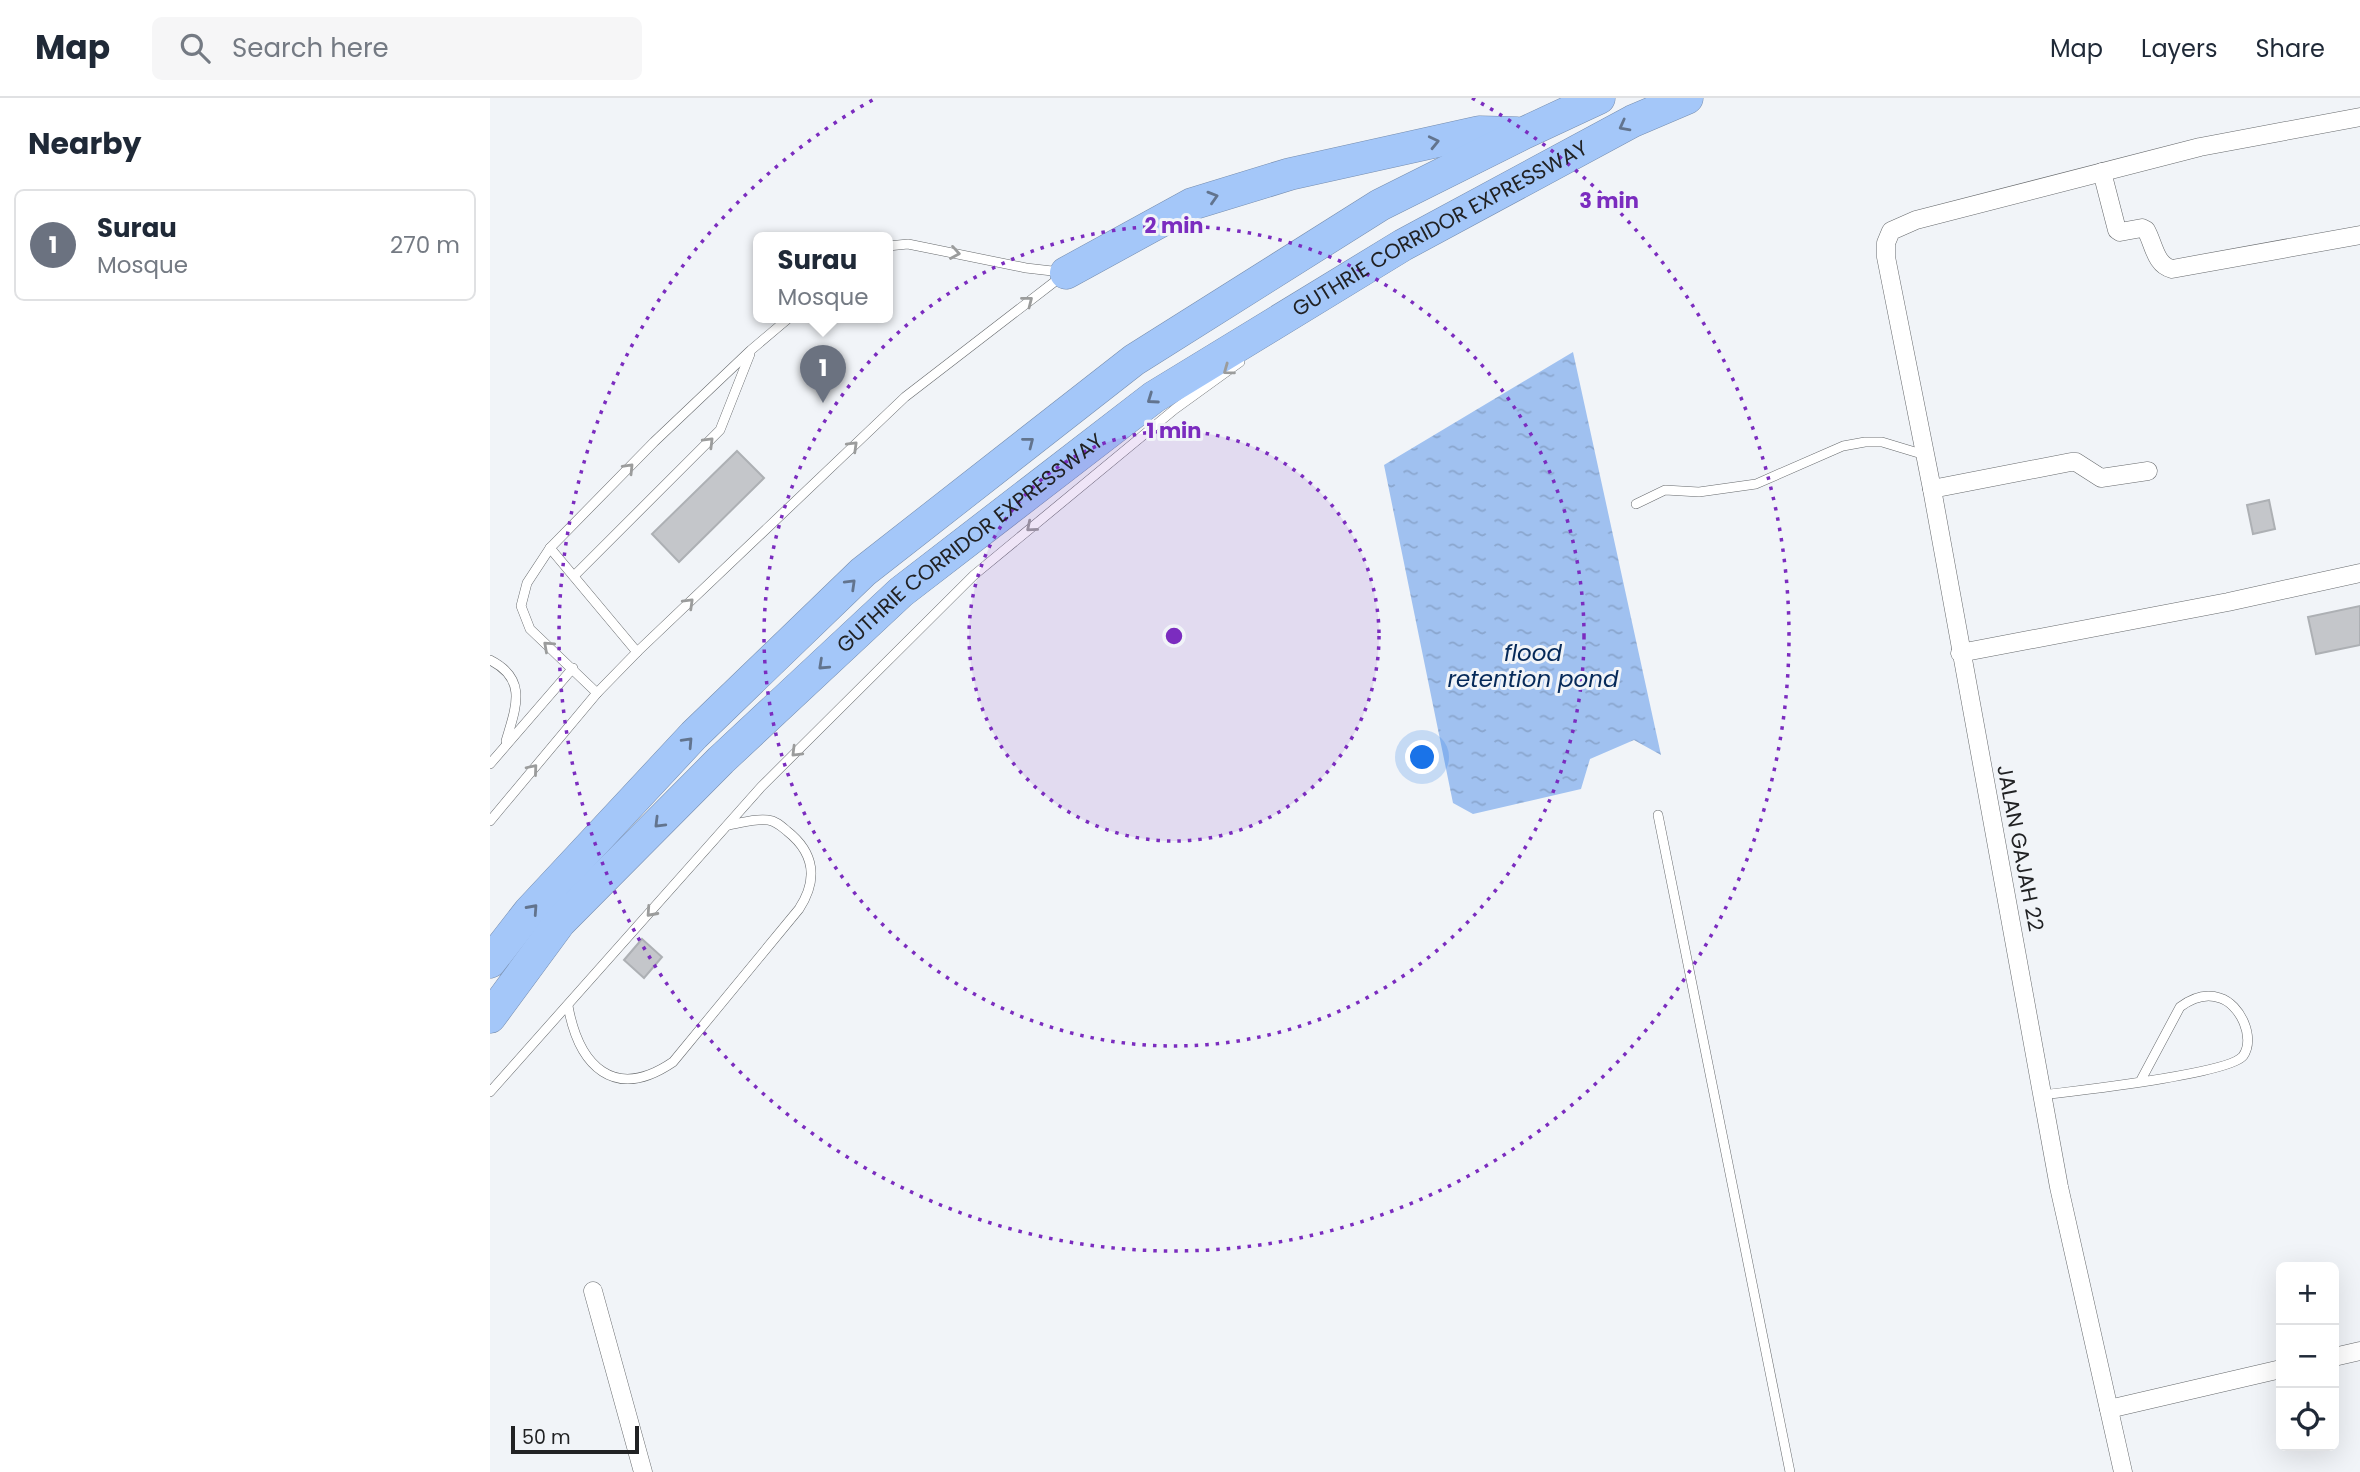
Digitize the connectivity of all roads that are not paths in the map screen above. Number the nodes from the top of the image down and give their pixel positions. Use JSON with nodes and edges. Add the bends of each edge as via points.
{"nodes":[{"id":1,"x":1599,"y":98,"type":"edge"},
{"id":2,"x":1687,"y":98,"type":"edge"},
{"id":3,"x":2360,"y":117,"type":"edge"},
{"id":4,"x":1524,"y":133,"type":"junction"},
{"id":5,"x":2102,"y":172,"type":"junction"},
{"id":6,"x":2360,"y":235,"type":"edge"},
{"id":7,"x":1403,"y":245,"type":"junction"},
{"id":8,"x":893,"y":246,"type":"edge"},
{"id":9,"x":1066,"y":273,"type":"junction"},
{"id":10,"x":783,"y":323,"type":"edge"},
{"id":11,"x":1294,"y":323,"type":"dead end"},
{"id":12,"x":751,"y":351,"type":"junction"},
{"id":13,"x":1251,"y":354,"type":"dead end"},
{"id":14,"x":1922,"y":441,"type":"junction"},
{"id":15,"x":2148,"y":471,"type":"dead end"},
{"id":16,"x":1932,"y":489,"type":"junction"},
{"id":17,"x":1636,"y":504,"type":"dead end"},
{"id":18,"x":550,"y":548,"type":"junction"},
{"id":19,"x":2360,"y":573,"type":"edge"},
{"id":20,"x":574,"y":576,"type":"junction"},
{"id":21,"x":637,"y":652,"type":"junction"},
{"id":22,"x":1961,"y":653,"type":"junction"},
{"id":23,"x":490,"y":660,"type":"edge"},
{"id":24,"x":573,"y":668,"type":"junction"},
{"id":25,"x":597,"y":693,"type":"junction"},
{"id":26,"x":504,"y":746,"type":"junction"},
{"id":27,"x":490,"y":764,"type":"edge"},
{"id":28,"x":1658,"y":815,"type":"dead end"},
{"id":29,"x":490,"y":821,"type":"edge"},
{"id":30,"x":729,"y":825,"type":"junction"},
{"id":31,"x":490,"y":962,"type":"edge"},
{"id":32,"x":568,"y":1006,"type":"junction"},
{"id":33,"x":490,"y":1017,"type":"edge"},
{"id":34,"x":2141,"y":1080,"type":"junction"},
{"id":35,"x":490,"y":1091,"type":"edge"},
{"id":36,"x":2043,"y":1095,"type":"junction"},
{"id":37,"x":593,"y":1291,"type":"dead end"},
{"id":38,"x":2360,"y":1351,"type":"edge"},
{"id":39,"x":2339,"y":1356,"type":"edge"},
{"id":40,"x":2276,"y":1370,"type":"edge"},
{"id":41,"x":2109,"y":1409,"type":"junction"},
{"id":42,"x":643,"y":1472,"type":"edge"},
{"id":43,"x":1790,"y":1472,"type":"edge"},
{"id":44,"x":2123,"y":1472,"type":"edge"}],
"edges":[{"from":1,"to":4,"type":"highway","name":"GUTHRIE CORRIDOR EXPRESSWAY"},
{"from":2,"to":7,"type":"highway","name":"GUTHRIE CORRIDOR EXPRESSWAY","one_way":true,"via":[[1633,121]]},
{"from":3,"to":5,"type":"street","via":[[2200,147]]},
{"from":9,"to":4,"type":"highway","one_way":true,"via":[[1192,204],[1290,174],[1479,132]]},
{"from":31,"to":4,"type":"highway","name":"GUTHRIE CORRIDOR EXPRESSWAY","one_way":true,"via":[[529,912],[694,735],[863,572],[1133,360],[1380,205]]},
{"from":5,"to":6,"type":"street","via":[[2117,230],[2146,230],[2159,261],[2172,269]]},
{"from":5,"to":14,"type":"street","name":"JALAN GAJAH 22","via":[[1916,220],[1891,231],[1886,257]]},
{"from":7,"to":11,"type":"lane"},
{"from":7,"to":33,"type":"highway","name":"GUTHRIE CORRIDOR EXPRESSWAY","one_way":true,"via":[[1154,397],[901,592],[721,761],[561,922]]},
{"from":8,"to":9,"type":"lane","one_way":true,"via":[[908,244]]},
{"from":21,"to":9,"type":"lane","one_way":true,"via":[[905,397]]},
{"from":10,"to":12,"type":"lane"},
{"from":18,"to":12,"type":"lane","one_way":true},
{"from":20,"to":12,"type":"lane","one_way":true,"via":[[720,430]]},
{"from":13,"to":30,"type":"lane","one_way":true,"via":[[1175,409],[974,575],[761,787]]},
{"from":14,"to":16,"type":"street","name":"JALAN GAJAH 22"},
{"from":14,"to":17,"type":"lane","via":[[1865,442],[1830,451],[1756,484],[1699,492],[1665,490]]},
{"from":15,"to":16,"type":"street","via":[[2101,478],[2071,462]]},
{"from":16,"to":22,"type":"street","name":"JALAN GAJAH 22"},
{"from":18,"to":20,"type":"lane"},
{"from":24,"to":18,"type":"lane","one_way":true,"via":[[530,629],[521,606],[527,583]]},
{"from":19,"to":22,"type":"street"},
{"from":20,"to":21,"type":"lane"},
{"from":21,"to":25,"type":"lane"},
{"from":22,"to":36,"type":"street","name":"JALAN GAJAH 22"},
{"from":23,"to":26,"type":"lane","via":[[504,667],[515,684],[517,706]]},
{"from":24,"to":25,"type":"lane"},
{"from":24,"to":26,"type":"lane"},
{"from":29,"to":25,"type":"lane","one_way":true},
{"from":26,"to":27,"type":"lane"},
{"from":28,"to":43,"type":"lane"},
{"from":30,"to":32,"type":"lane","one_way":true},
{"from":30,"to":32,"type":"lane","via":[[768,820],[804,847],[811,883],[808,896],[673,1062],[645,1078],[612,1076],[598,1070],[587,1060],[572,1030]]},
{"from":32,"to":35,"type":"lane"},
{"from":34,"to":34,"type":"lane","via":[[2199,1072],[2242,1058],[2248,1031],[2236,1010],[2222,998],[2206,996],[2180,1007]]},
{"from":34,"to":36,"type":"lane"},
{"from":36,"to":41,"type":"street","name":"JALAN GAJAH 22"},
{"from":37,"to":42,"type":"street"},
{"from":38,"to":39,"type":"street"},
{"from":40,"to":41,"type":"street"},
{"from":41,"to":44,"type":"street","name":"JALAN GAJAH 22"}]}
